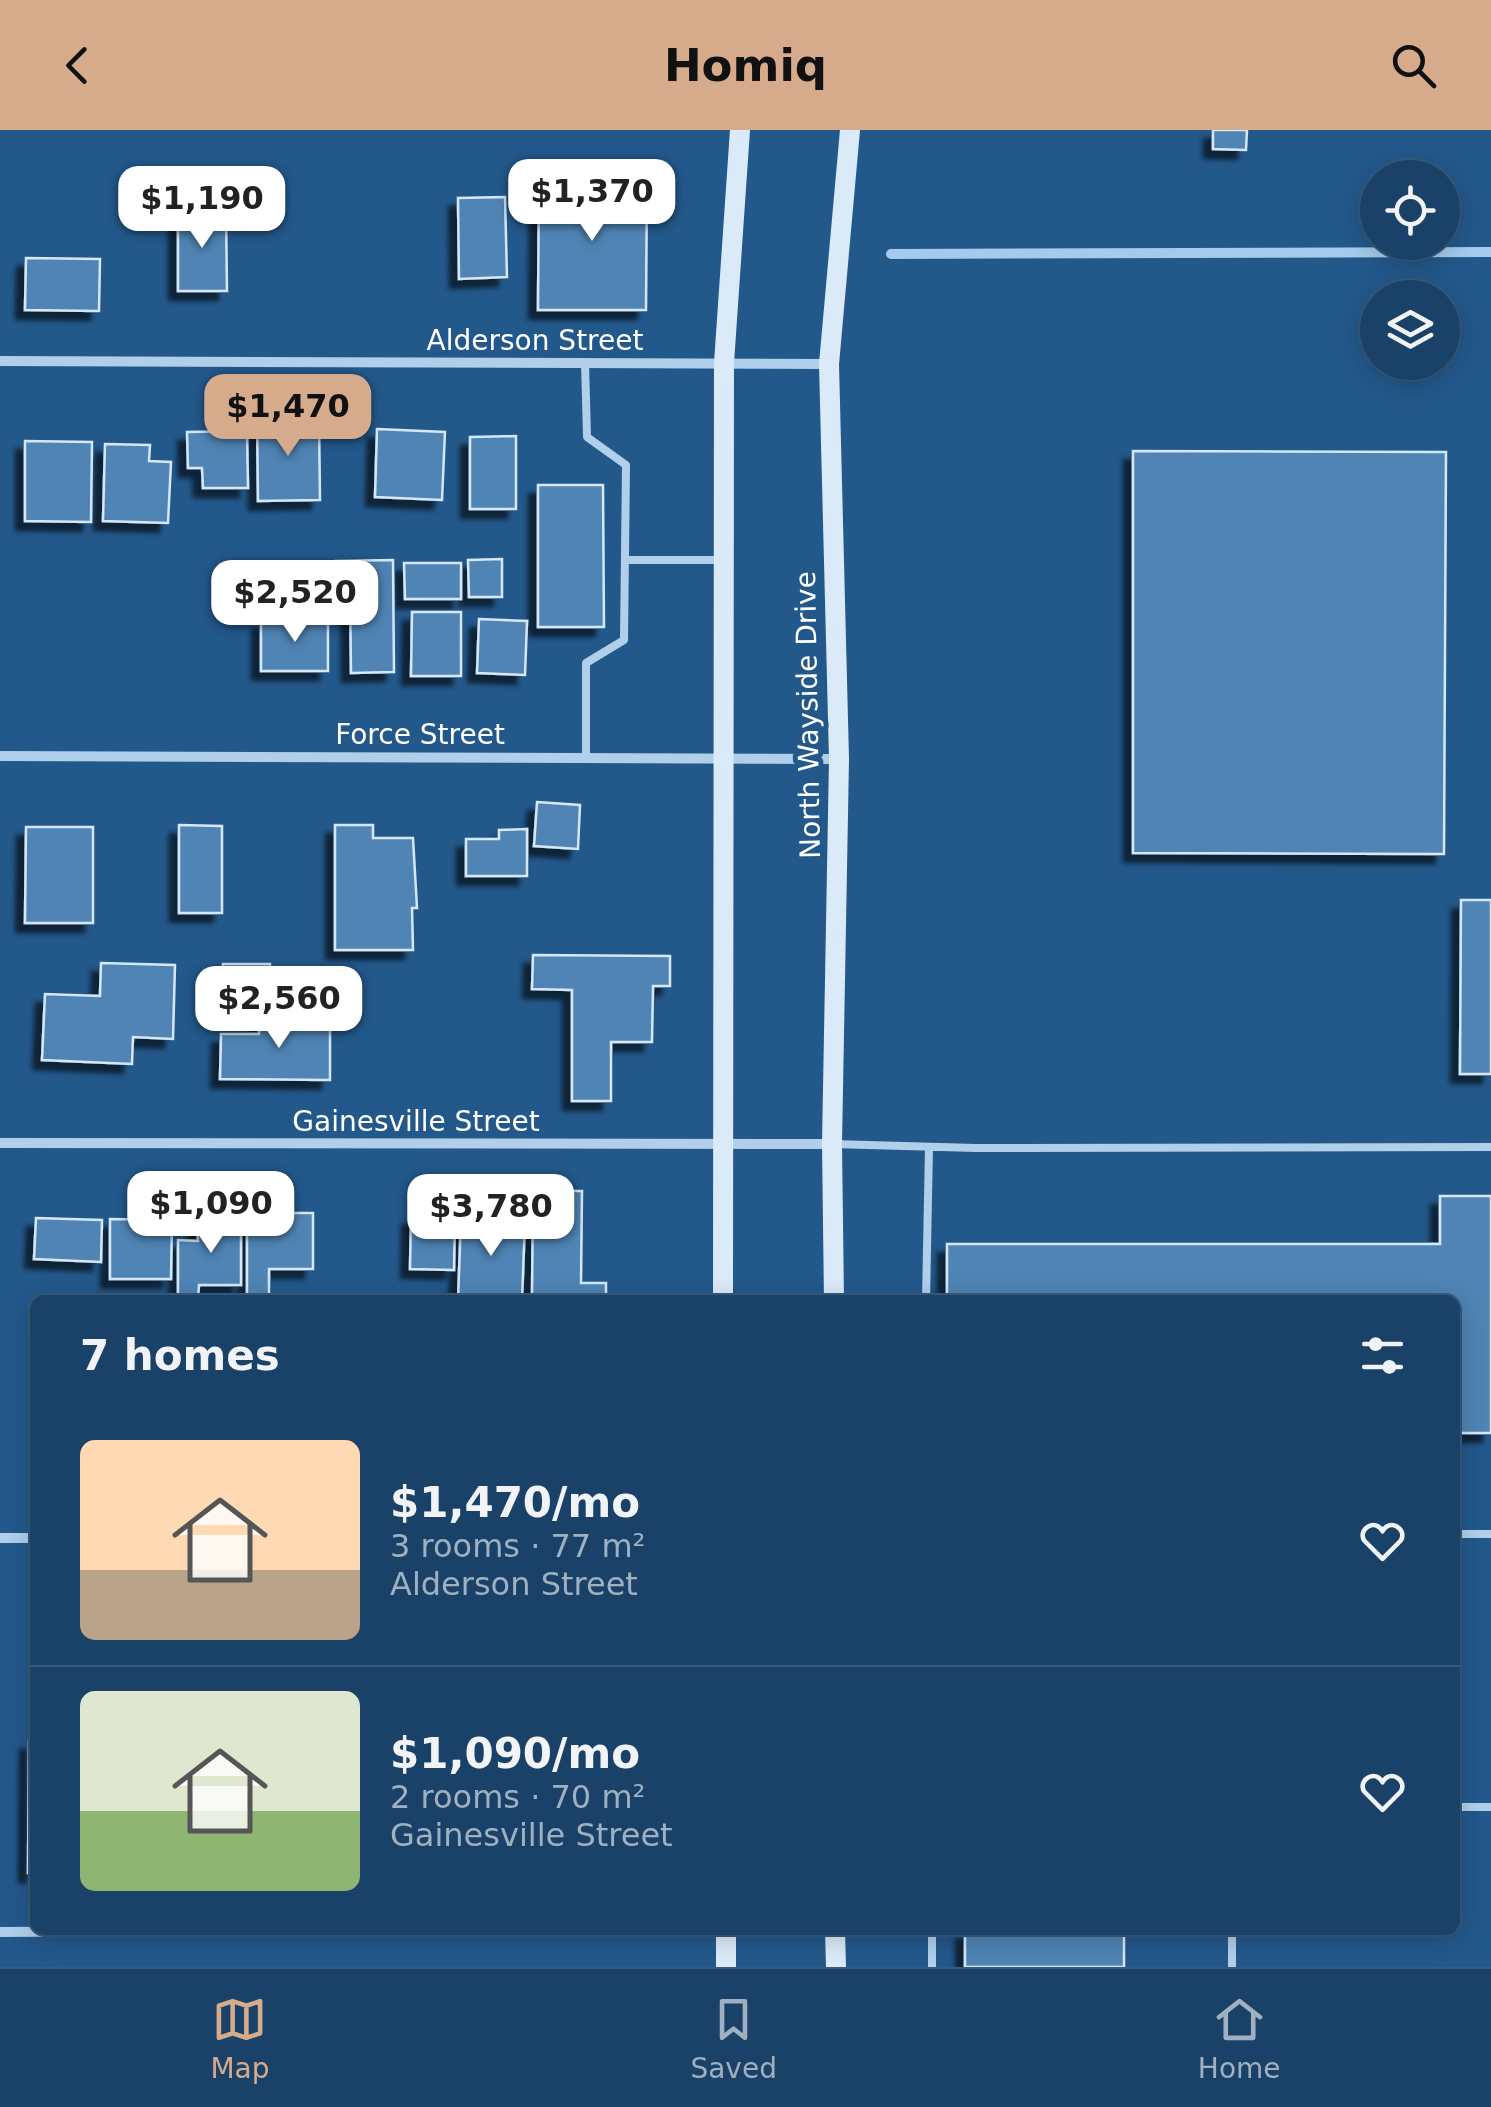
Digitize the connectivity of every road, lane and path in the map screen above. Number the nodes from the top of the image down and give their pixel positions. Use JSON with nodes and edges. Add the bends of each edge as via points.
{"nodes":[{"id":1,"x":740,"y":130,"type":"edge"},
{"id":2,"x":850,"y":130,"type":"edge"},
{"id":3,"x":0,"y":361,"type":"edge"},
{"id":4,"x":585,"y":362,"type":"junction"},
{"id":5,"x":724,"y":363,"type":"junction"},
{"id":6,"x":830,"y":364,"type":"junction"},
{"id":7,"x":625,"y":560,"type":"junction"},
{"id":8,"x":722,"y":560,"type":"junction"},
{"id":9,"x":0,"y":756,"type":"edge"},
{"id":10,"x":586,"y":756,"type":"junction"},
{"id":11,"x":722,"y":756,"type":"junction"},
{"id":12,"x":839,"y":759,"type":"junction"},
{"id":13,"x":0,"y":1143,"type":"edge"},
{"id":14,"x":723,"y":1143,"type":"junction"},
{"id":15,"x":832,"y":1144,"type":"junction"},
{"id":16,"x":929,"y":1146,"type":"junction"},
{"id":17,"x":1491,"y":1147,"type":"edge"},
{"id":18,"x":724,"y":1295,"type":"edge"},
{"id":19,"x":834,"y":1295,"type":"edge"},
{"id":20,"x":926,"y":1295,"type":"edge"},
{"id":21,"x":1460,"y":1534,"type":"edge"},
{"id":22,"x":1491,"y":1534,"type":"edge"},
{"id":23,"x":0,"y":1538,"type":"edge"},
{"id":24,"x":30,"y":1538,"type":"edge"},
{"id":25,"x":1460,"y":1807,"type":"edge"},
{"id":26,"x":1491,"y":1807,"type":"edge"},
{"id":27,"x":0,"y":1932,"type":"edge"},
{"id":28,"x":30,"y":1932,"type":"edge"},
{"id":29,"x":726,"y":1935,"type":"edge"},
{"id":30,"x":836,"y":1935,"type":"edge"},
{"id":31,"x":932,"y":1935,"type":"edge"},
{"id":32,"x":1232,"y":1935,"type":"edge"},
{"id":33,"x":726,"y":1967,"type":"edge"},
{"id":34,"x":836,"y":1967,"type":"edge"},
{"id":35,"x":932,"y":1967,"type":"edge"},
{"id":36,"x":1232,"y":1967,"type":"edge"}],
"edges":[{"from":1,"to":5,"type":"main road"},
{"from":2,"to":6,"type":"main road","name":"North Wayside Drive"},
{"from":3,"to":4,"type":"street","name":"Alderson Street"},
{"from":4,"to":5,"type":"street","name":"Alderson Street"},
{"from":4,"to":7,"type":"lane","via":[[587,437],[626,465]]},
{"from":5,"to":6,"type":"street","name":"Alderson Street"},
{"from":5,"to":8,"type":"main road"},
{"from":6,"to":12,"type":"main road","name":"North Wayside Drive"},
{"from":7,"to":8,"type":"lane"},
{"from":7,"to":10,"type":"lane","via":[[624,640],[586,663]]},
{"from":8,"to":11,"type":"main road"},
{"from":9,"to":10,"type":"street","name":"Force Street"},
{"from":10,"to":11,"type":"street","name":"Force Street"},
{"from":11,"to":12,"type":"street","name":"Force Street"},
{"from":11,"to":14,"type":"main road"},
{"from":12,"to":15,"type":"main road","name":"North Wayside Drive"},
{"from":13,"to":14,"type":"street","name":"Gainesville Street"},
{"from":14,"to":15,"type":"street","name":"Gainesville Street"},
{"from":14,"to":18,"type":"main road"},
{"from":15,"to":16,"type":"lane"},
{"from":15,"to":19,"type":"main road","name":"North Wayside Drive"},
{"from":16,"to":17,"type":"lane"},
{"from":16,"to":20,"type":"lane"},
{"from":21,"to":22,"type":"lane"},
{"from":23,"to":24,"type":"street"},
{"from":25,"to":26,"type":"lane"},
{"from":27,"to":28,"type":"street"},
{"from":29,"to":33,"type":"main road"},
{"from":30,"to":34,"type":"main road"},
{"from":31,"to":35,"type":"lane"},
{"from":32,"to":36,"type":"lane"}]}
